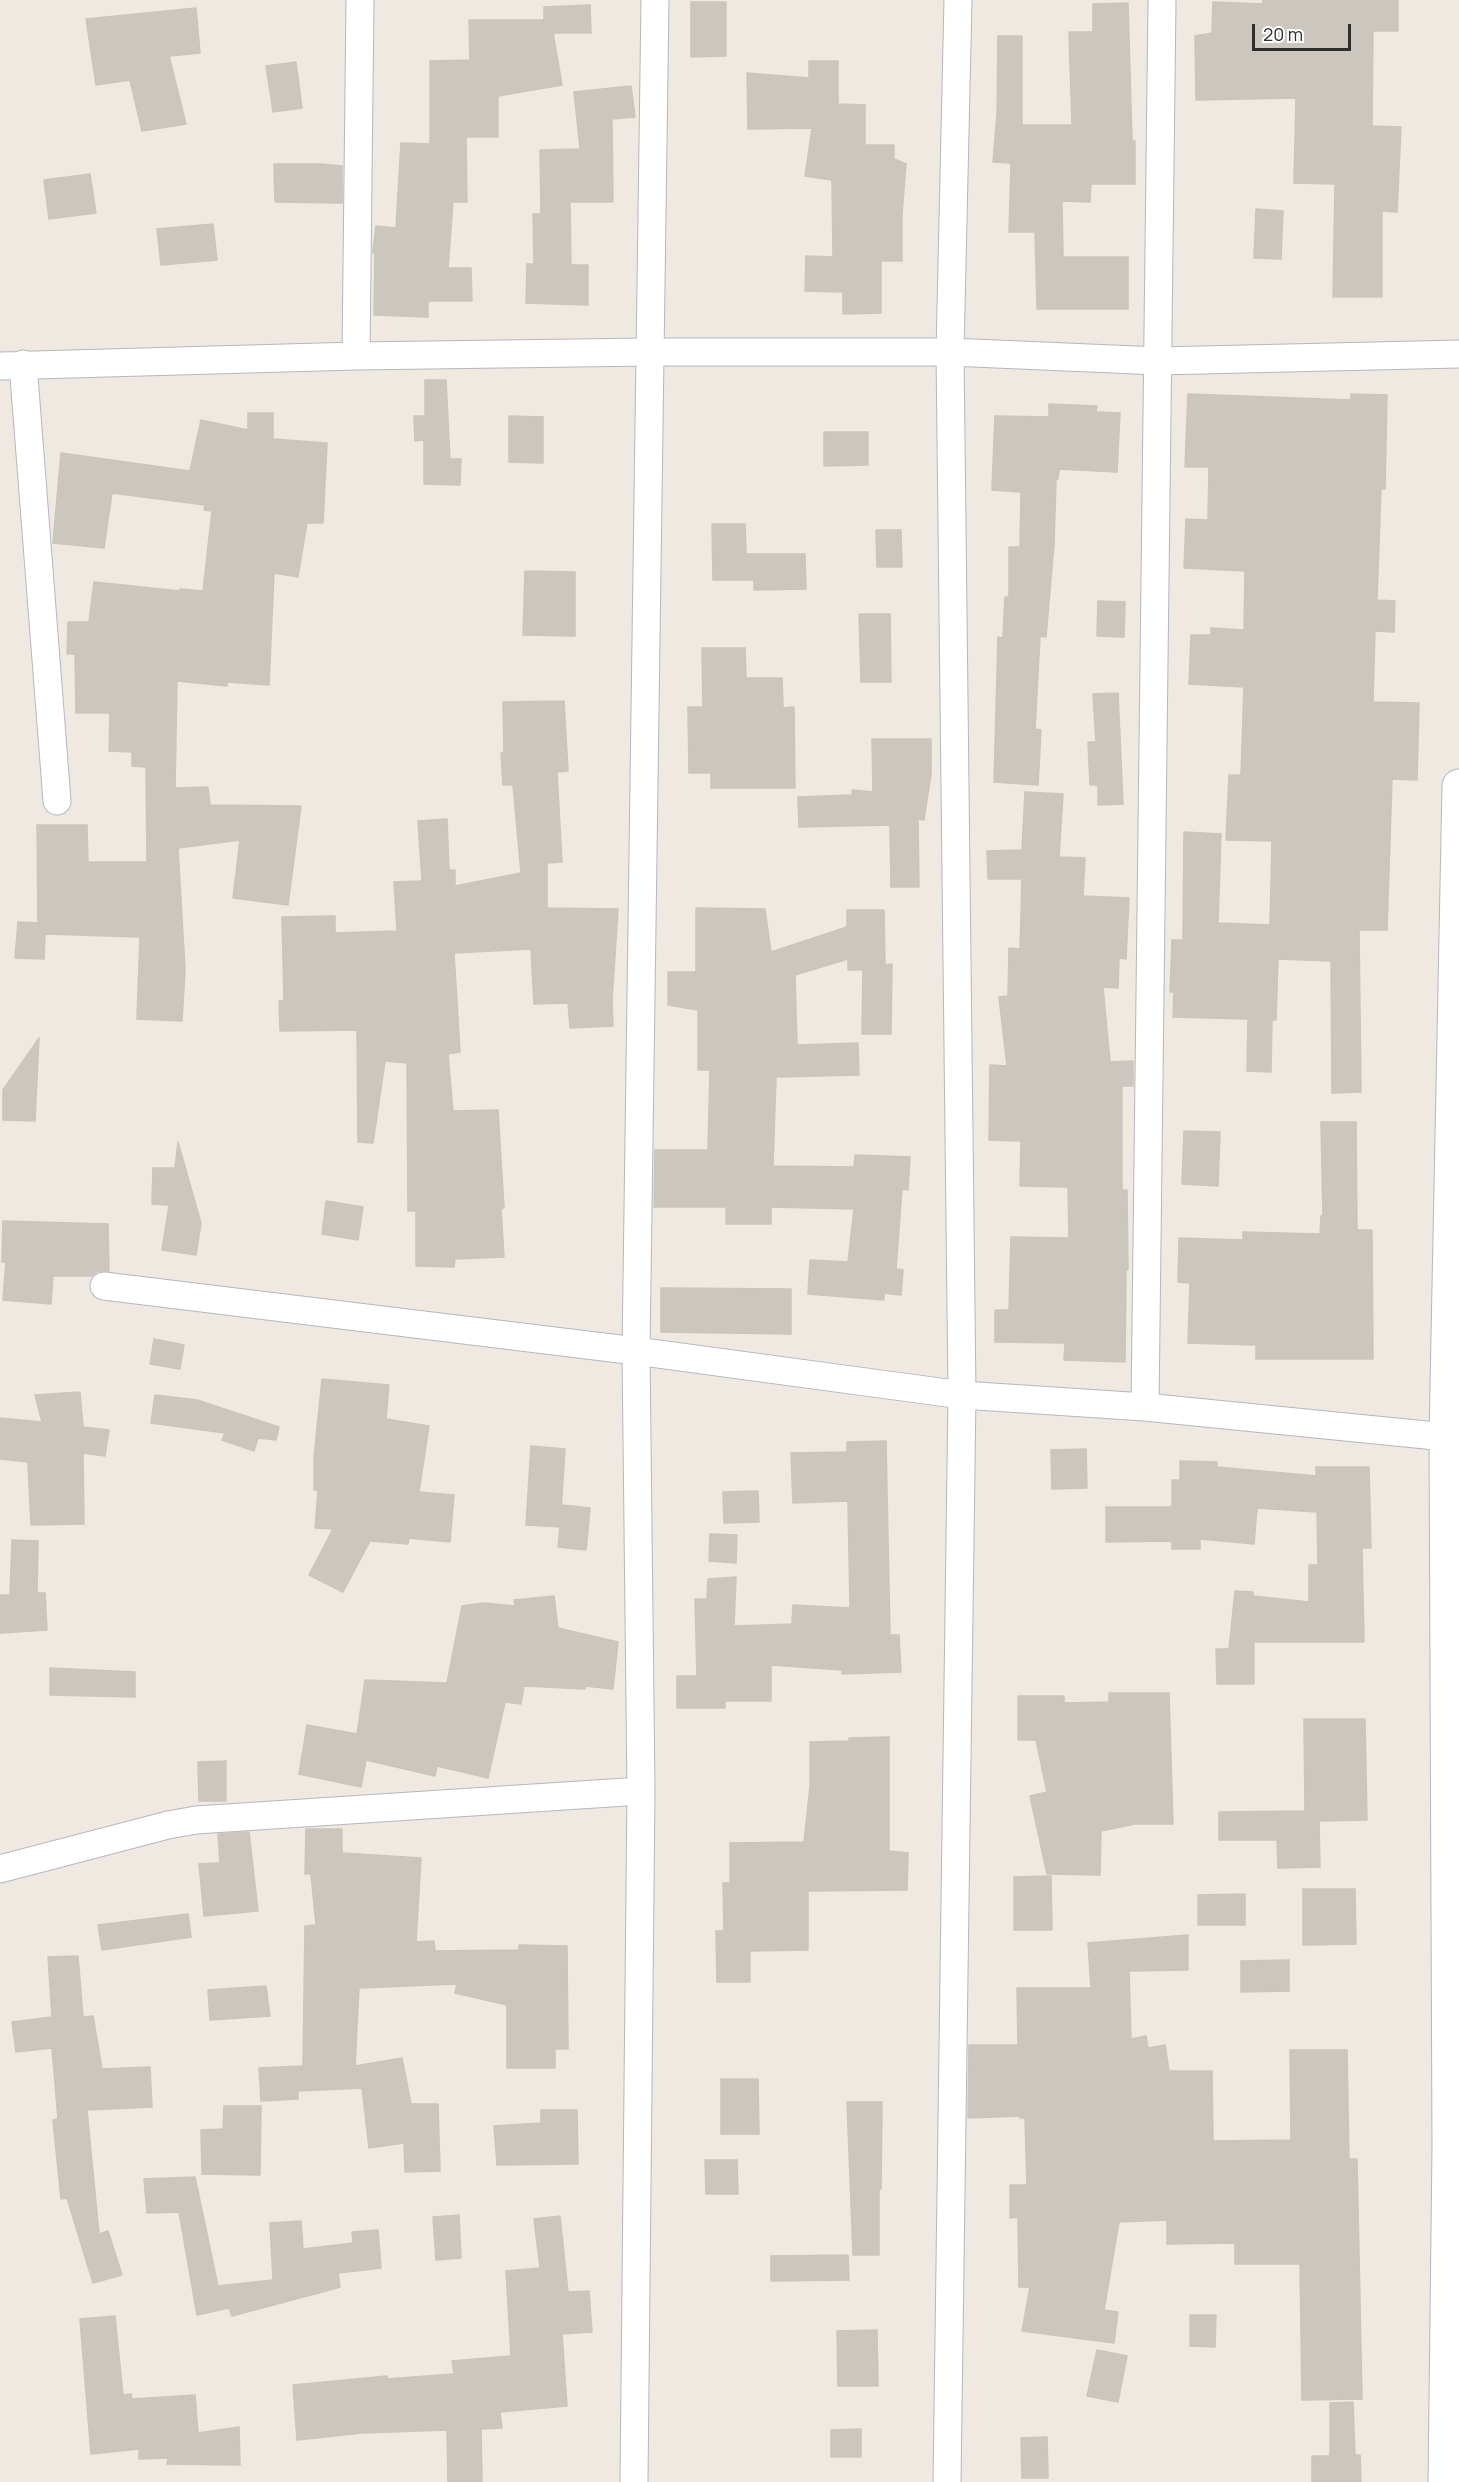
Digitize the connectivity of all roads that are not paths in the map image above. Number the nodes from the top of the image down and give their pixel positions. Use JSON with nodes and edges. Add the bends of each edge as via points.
{"nodes":[{"id":1,"x":360,"y":0,"type":"edge"},
{"id":2,"x":655,"y":0,"type":"edge"},
{"id":3,"x":958,"y":0,"type":"edge"},
{"id":4,"x":1162,"y":0,"type":"edge"},
{"id":5,"x":649,"y":352,"type":"junction"},
{"id":6,"x":950,"y":352,"type":"junction"},
{"id":7,"x":1459,"y":354,"type":"edge"},
{"id":8,"x":356,"y":356,"type":"junction"},
{"id":9,"x":1159,"y":361,"type":"junction"},
{"id":10,"x":12,"y":365,"type":"edge"},
{"id":11,"x":1459,"y":786,"type":"edge"},
{"id":12,"x":57,"y":801,"type":"dead end"},
{"id":13,"x":104,"y":1286,"type":"dead end"},
{"id":14,"x":636,"y":1351,"type":"junction"},
{"id":15,"x":962,"y":1395,"type":"junction"},
{"id":16,"x":1145,"y":1407,"type":"junction"},
{"id":17,"x":1446,"y":1437,"type":"junction"},
{"id":18,"x":641,"y":1791,"type":"junction"},
{"id":19,"x":0,"y":1869,"type":"edge"},
{"id":20,"x":1454,"y":2149,"type":"edge"},
{"id":21,"x":634,"y":2482,"type":"edge"},
{"id":22,"x":947,"y":2482,"type":"edge"},
{"id":23,"x":1445,"y":2482,"type":"edge"}],
"edges":[{"from":1,"to":8,"type":"street"},
{"from":2,"to":5,"type":"street"},
{"from":3,"to":6,"type":"street"},
{"from":4,"to":9,"type":"street"},
{"from":5,"to":6,"type":"street"},
{"from":5,"to":8,"type":"street"},
{"from":5,"to":14,"type":"street"},
{"from":6,"to":9,"type":"street"},
{"from":6,"to":15,"type":"street"},
{"from":7,"to":9,"type":"street"},
{"from":8,"to":10,"type":"street"},
{"from":9,"to":16,"type":"street"},
{"from":10,"to":12,"type":"street"},
{"from":11,"to":17,"type":"main road"},
{"from":13,"to":14,"type":"street"},
{"from":14,"to":15,"type":"street"},
{"from":14,"to":18,"type":"street"},
{"from":15,"to":16,"type":"street"},
{"from":15,"to":22,"type":"street"},
{"from":16,"to":17,"type":"street"},
{"from":17,"to":20,"type":"main road"},
{"from":18,"to":19,"type":"street","via":[[196,1820]]},
{"from":18,"to":21,"type":"street"},
{"from":20,"to":23,"type":"main road"}]}
